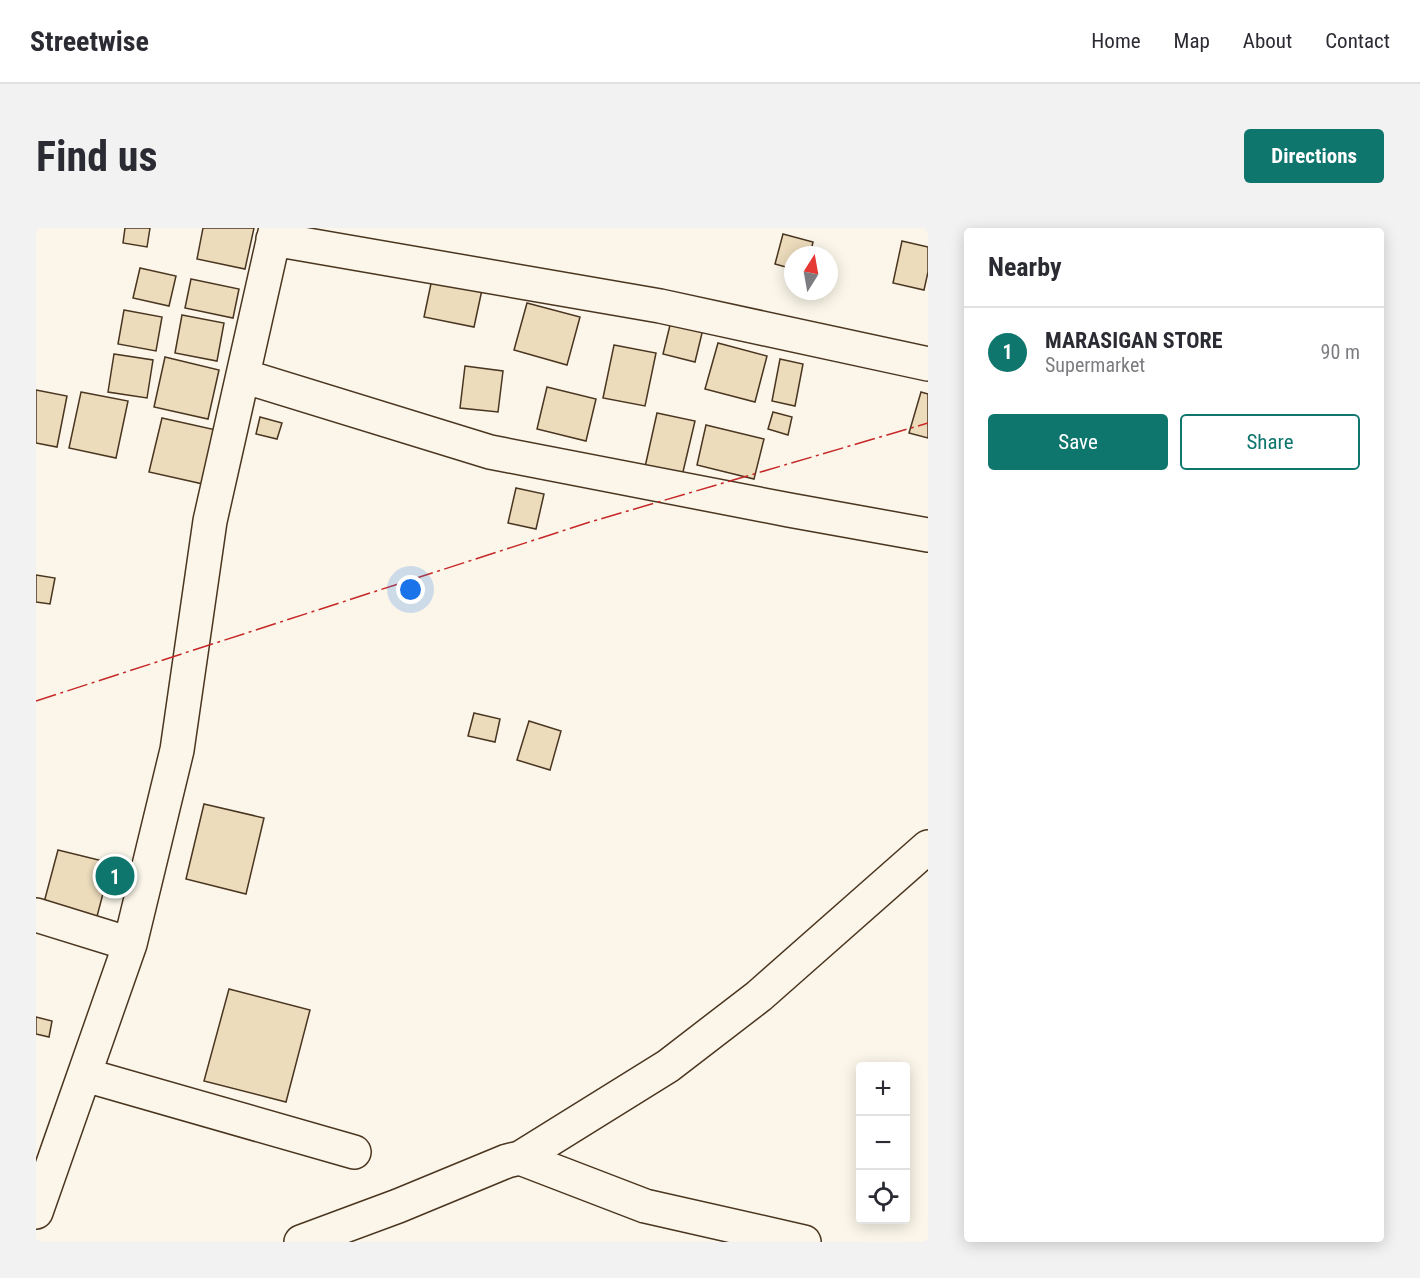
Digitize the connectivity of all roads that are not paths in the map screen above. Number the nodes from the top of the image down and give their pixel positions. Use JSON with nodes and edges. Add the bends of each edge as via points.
{"nodes":[{"id":1,"x":274,"y":234,"type":"edge"},
{"id":2,"x":928,"y":364,"type":"edge"},
{"id":3,"x":243,"y":376,"type":"junction"},
{"id":4,"x":928,"y":535,"type":"edge"},
{"id":5,"x":928,"y":847,"type":"edge"},
{"id":6,"x":36,"y":915,"type":"edge"},
{"id":7,"x":130,"y":944,"type":"junction"},
{"id":8,"x":85,"y":1075,"type":"junction"},
{"id":9,"x":354,"y":1152,"type":"dead end"},
{"id":10,"x":520,"y":1158,"type":"junction"},
{"id":11,"x":36,"y":1212,"type":"edge"},
{"id":12,"x":301,"y":1242,"type":"edge"},
{"id":13,"x":804,"y":1242,"type":"edge"}],
"edges":[{"from":1,"to":2,"type":"street","via":[[660,306]]},
{"from":1,"to":3,"type":"street"},
{"from":3,"to":4,"type":"street","via":[[490,452]]},
{"from":3,"to":7,"type":"street","via":[[210,521],[177,750]]},
{"from":5,"to":10,"type":"street","via":[[759,996],[668,1066]]},
{"from":6,"to":7,"type":"street"},
{"from":7,"to":8,"type":"street"},
{"from":8,"to":9,"type":"street"},
{"from":8,"to":11,"type":"street"},
{"from":10,"to":12,"type":"street"},
{"from":10,"to":13,"type":"street","via":[[645,1206]]}]}
